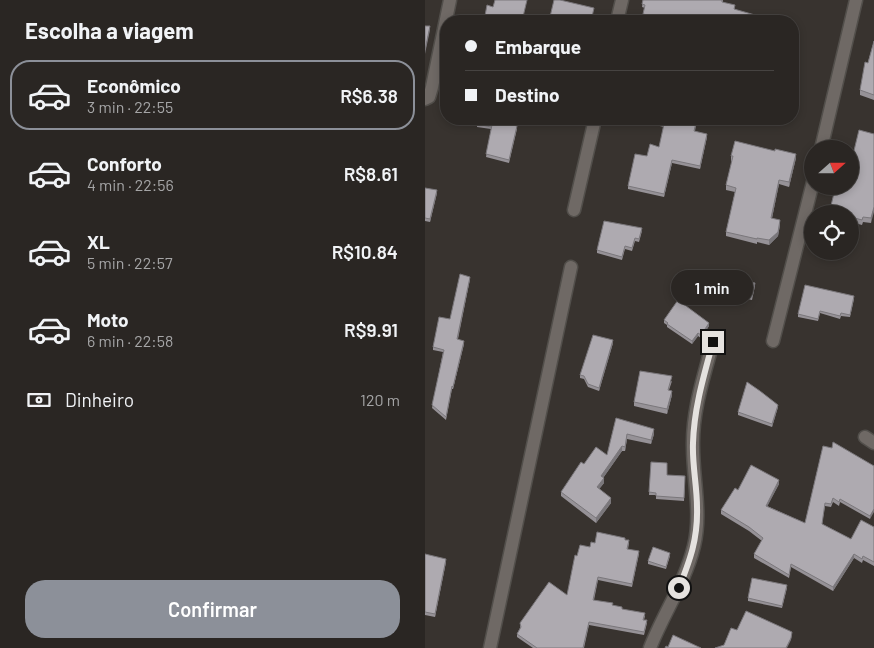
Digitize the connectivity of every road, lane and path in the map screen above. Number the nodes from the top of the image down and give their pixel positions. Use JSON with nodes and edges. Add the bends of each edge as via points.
{"nodes":[{"id":1,"x":450,"y":0,"type":"edge"},
{"id":2,"x":622,"y":0,"type":"edge"},
{"id":3,"x":857,"y":0,"type":"edge"},
{"id":4,"x":447,"y":15,"type":"edge"},
{"id":5,"x":618,"y":15,"type":"edge"},
{"id":6,"x":440,"y":48,"type":"edge"},
{"id":7,"x":425,"y":99,"type":"edge"},
{"id":8,"x":594,"y":125,"type":"edge"},
{"id":9,"x":823,"y":140,"type":"edge"},
{"id":10,"x":810,"y":195,"type":"edge"},
{"id":11,"x":574,"y":210,"type":"dead end"},
{"id":12,"x":571,"y":267,"type":"dead end"},
{"id":13,"x":773,"y":341,"type":"dead end"},
{"id":14,"x":713,"y":342,"type":"dead end"},
{"id":15,"x":490,"y":648,"type":"edge"},
{"id":16,"x":650,"y":648,"type":"edge"}],
"edges":[{"from":1,"to":4,"type":"street"},
{"from":2,"to":5,"type":"street"},
{"from":3,"to":9,"type":"street"},
{"from":6,"to":7,"type":"street","via":[[432,87]]},
{"from":8,"to":11,"type":"street"},
{"from":10,"to":13,"type":"street"},
{"from":12,"to":15,"type":"street"},
{"from":14,"to":16,"type":"street","via":[[693,427],[697,510],[695,545],[676,595]]}]}
